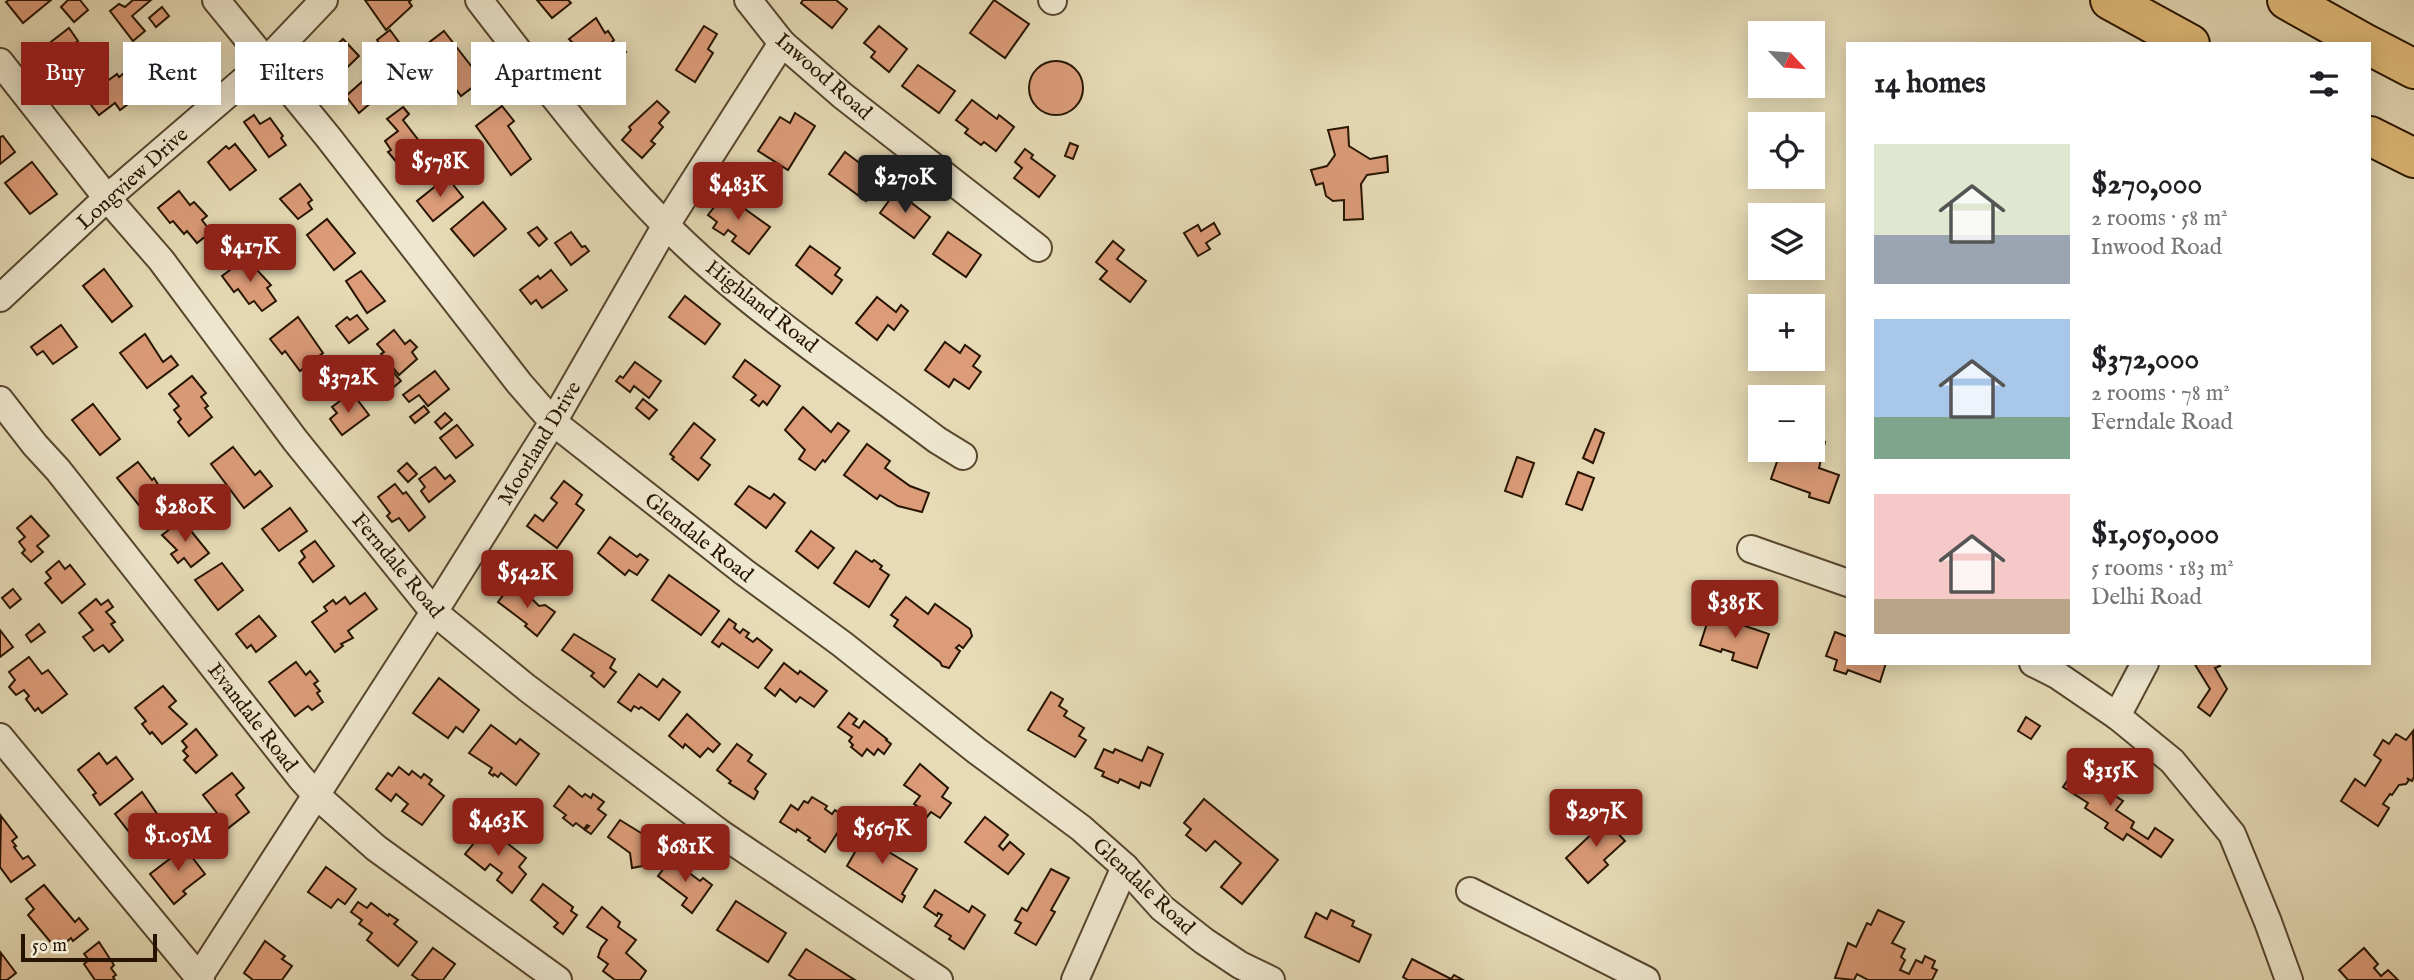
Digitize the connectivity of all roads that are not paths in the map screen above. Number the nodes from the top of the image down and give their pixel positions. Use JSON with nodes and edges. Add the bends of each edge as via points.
{"nodes":[{"id":1,"x":216,"y":0,"type":"edge"},
{"id":2,"x":324,"y":0,"type":"edge"},
{"id":3,"x":479,"y":0,"type":"edge"},
{"id":4,"x":748,"y":0,"type":"edge"},
{"id":5,"x":2110,"y":0,"type":"edge"},
{"id":6,"x":2287,"y":0,"type":"edge"},
{"id":7,"x":249,"y":42,"type":"edge"},
{"id":8,"x":283,"y":42,"type":"edge"},
{"id":9,"x":2186,"y":42,"type":"edge"},
{"id":10,"x":2363,"y":42,"type":"edge"},
{"id":11,"x":782,"y":43,"type":"junction"},
{"id":12,"x":2371,"y":47,"type":"edge"},
{"id":13,"x":0,"y":62,"type":"edge"},
{"id":14,"x":2414,"y":69,"type":"edge"},
{"id":15,"x":235,"y":87,"type":"edge"},
{"id":16,"x":301,"y":105,"type":"edge"},
{"id":17,"x":2371,"y":136,"type":"edge"},
{"id":18,"x":2414,"y":158,"type":"edge"},
{"id":19,"x":107,"y":198,"type":"junction"},
{"id":20,"x":666,"y":225,"type":"junction"},
{"id":21,"x":1038,"y":248,"type":"dead end"},
{"id":22,"x":0,"y":298,"type":"edge"},
{"id":23,"x":0,"y":400,"type":"edge"},
{"id":24,"x":553,"y":422,"type":"junction"},
{"id":25,"x":963,"y":456,"type":"dead end"},
{"id":26,"x":1751,"y":549,"type":"dead end"},
{"id":27,"x":1846,"y":582,"type":"edge"},
{"id":28,"x":434,"y":612,"type":"junction"},
{"id":29,"x":2037,"y":665,"type":"edge"},
{"id":30,"x":2144,"y":665,"type":"edge"},
{"id":31,"x":2117,"y":716,"type":"junction"},
{"id":32,"x":0,"y":737,"type":"edge"},
{"id":33,"x":316,"y":795,"type":"junction"},
{"id":34,"x":1125,"y":867,"type":"junction"},
{"id":35,"x":1470,"y":891,"type":"dead end"},
{"id":36,"x":199,"y":979,"type":"edge"},
{"id":37,"x":558,"y":980,"type":"edge"},
{"id":38,"x":939,"y":980,"type":"edge"},
{"id":39,"x":1075,"y":980,"type":"edge"},
{"id":40,"x":1271,"y":980,"type":"edge"},
{"id":41,"x":1646,"y":980,"type":"edge"},
{"id":42,"x":2289,"y":980,"type":"edge"}],
"edges":[{"from":1,"to":7,"type":"street","name":"Glendale Road"},
{"from":2,"to":8,"type":"street","name":"Longview Drive"},
{"from":3,"to":20,"type":"street","name":"Highland Road","via":[[622,181]]},
{"from":4,"to":11,"type":"street","name":"Inwood Road"},
{"from":5,"to":9,"type":"highway"},
{"from":6,"to":10,"type":"highway"},
{"from":11,"to":20,"type":"street","name":"Moorland Drive"},
{"from":11,"to":21,"type":"street","name":"Inwood Road"},
{"from":12,"to":14,"type":"highway"},
{"from":13,"to":19,"type":"street","name":"Ferndale Road"},
{"from":15,"to":19,"type":"street","name":"Longview Drive"},
{"from":16,"to":24,"type":"street","name":"Glendale Road"},
{"from":17,"to":18,"type":"highway"},
{"from":19,"to":22,"type":"street","name":"Longview Drive"},
{"from":19,"to":28,"type":"street","name":"Ferndale Road","via":[[161,260],[295,440]]},
{"from":20,"to":24,"type":"street","name":"Moorland Drive"},
{"from":20,"to":25,"type":"street","name":"Highland Road","via":[[756,304]]},
{"from":23,"to":33,"type":"street","name":"Evandale Road"},
{"from":24,"to":28,"type":"street","name":"Moorland Drive"},
{"from":24,"to":34,"type":"street","name":"Glendale Road","via":[[1081,828]]},
{"from":26,"to":27,"type":"street"},
{"from":28,"to":33,"type":"street","name":"Moorland Drive"},
{"from":28,"to":38,"type":"street","name":"Ferndale Road","via":[[720,833]]},
{"from":29,"to":31,"type":"street"},
{"from":30,"to":31,"type":"street"},
{"from":31,"to":42,"type":"street","via":[[2172,761],[2232,834]]},
{"from":32,"to":36,"type":"street"},
{"from":33,"to":36,"type":"street","name":"Moorland Drive"},
{"from":33,"to":37,"type":"street","name":"Evandale Road","via":[[376,848]]},
{"from":34,"to":39,"type":"street"},
{"from":34,"to":40,"type":"street","name":"Glendale Road","via":[[1162,908],[1204,941]]},
{"from":35,"to":41,"type":"street"}]}
